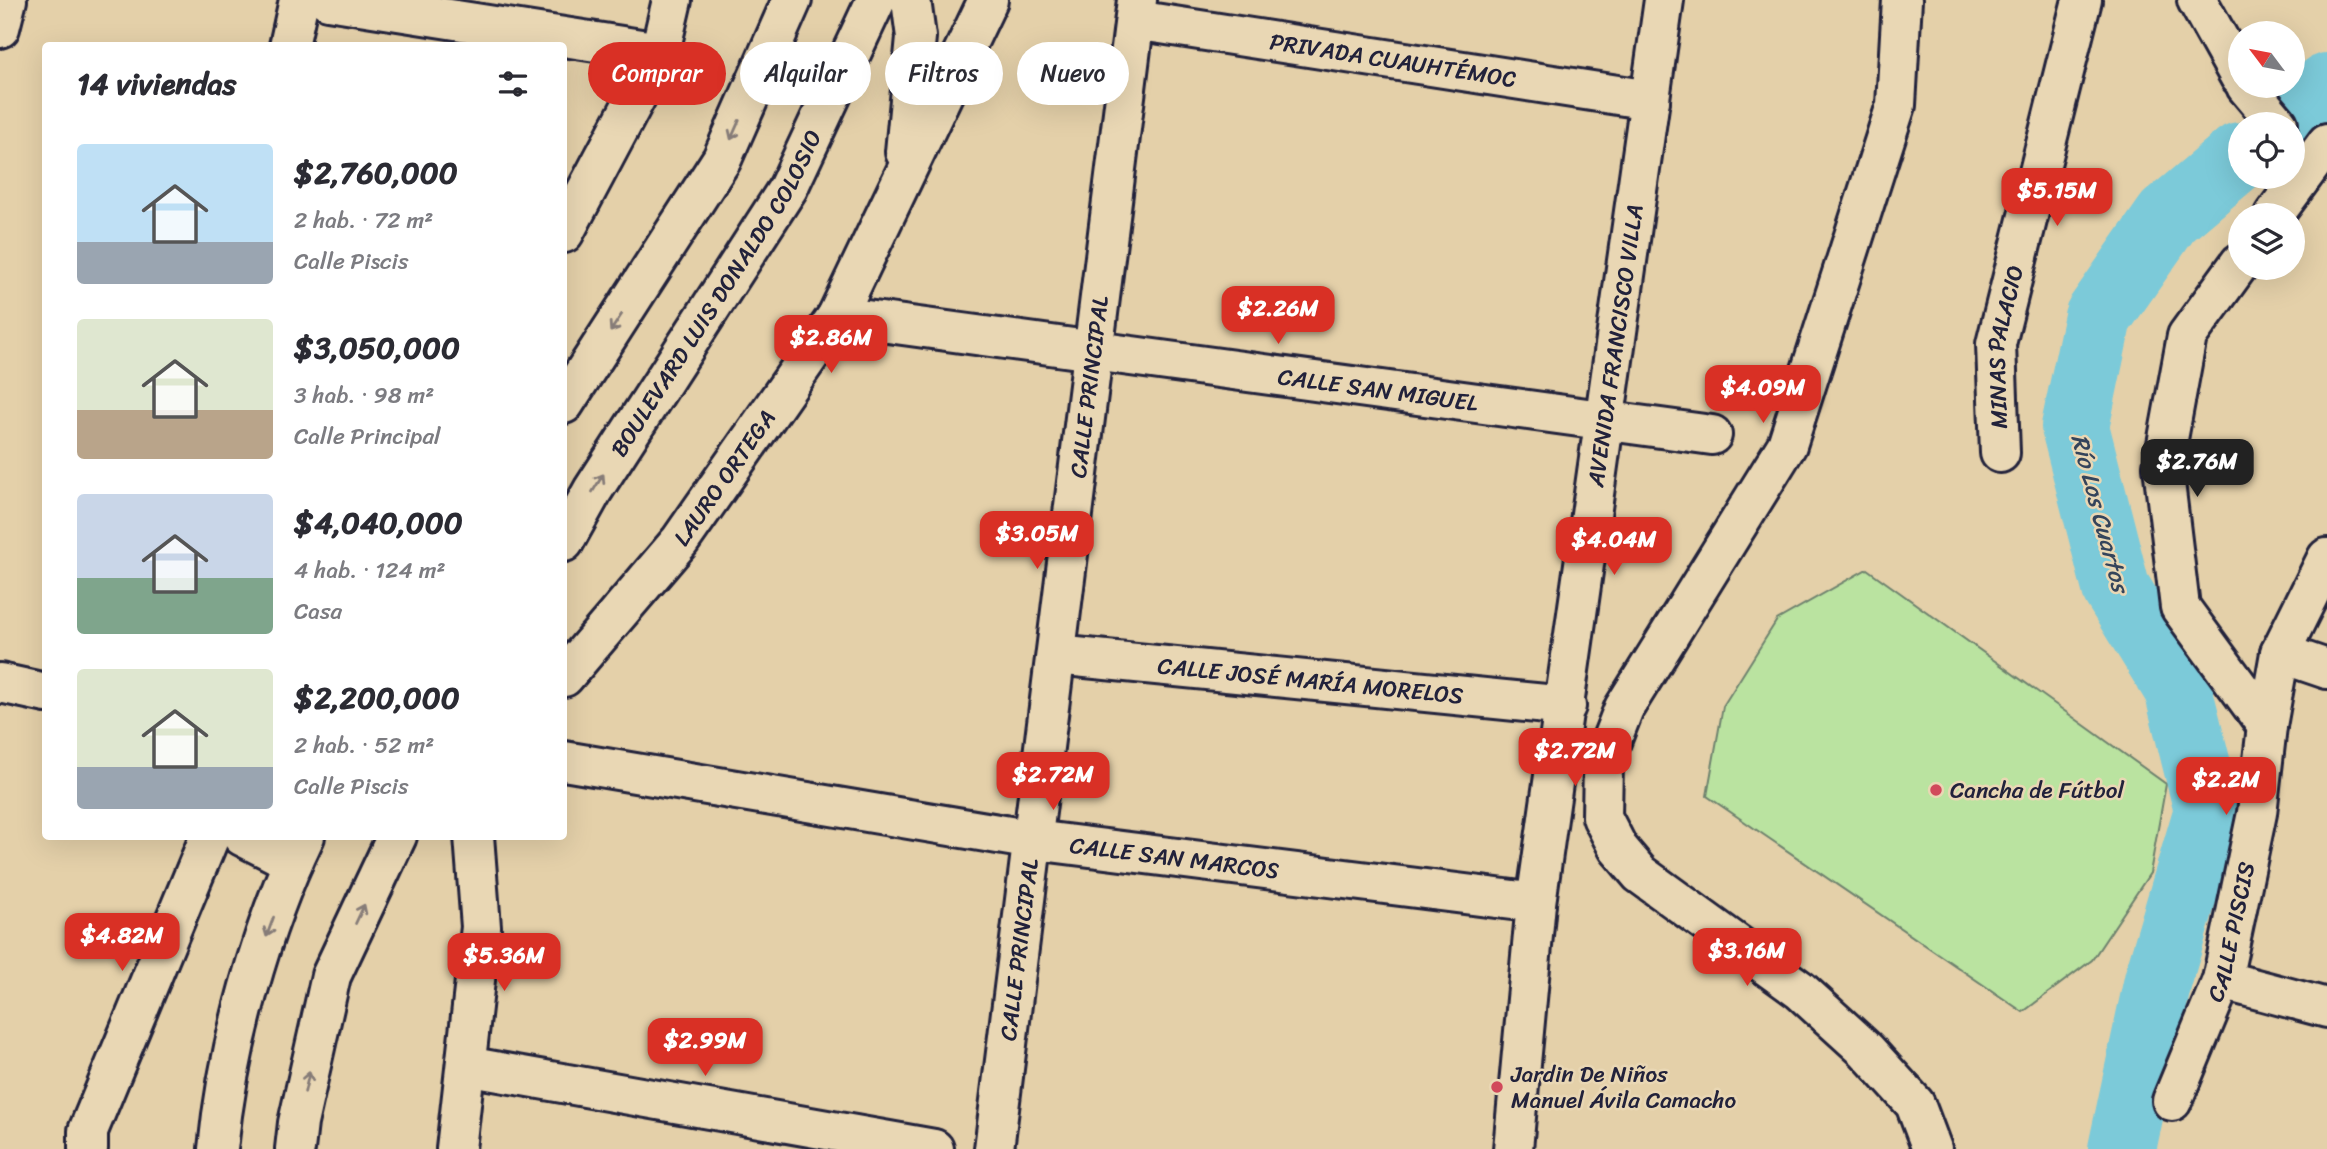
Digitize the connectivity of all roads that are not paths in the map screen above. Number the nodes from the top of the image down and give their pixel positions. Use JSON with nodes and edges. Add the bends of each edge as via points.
{"nodes":[{"id":1,"x":7,"y":0,"type":"edge"},
{"id":2,"x":299,"y":0,"type":"edge"},
{"id":3,"x":328,"y":0,"type":"edge"},
{"id":4,"x":672,"y":0,"type":"edge"},
{"id":5,"x":792,"y":0,"type":"edge"},
{"id":6,"x":876,"y":0,"type":"edge"},
{"id":7,"x":911,"y":0,"type":"edge"},
{"id":8,"x":988,"y":0,"type":"edge"},
{"id":9,"x":1664,"y":0,"type":"edge"},
{"id":10,"x":1902,"y":0,"type":"edge"},
{"id":11,"x":2082,"y":0,"type":"edge"},
{"id":12,"x":2197,"y":0,"type":"edge"},
{"id":13,"x":1136,"y":10,"type":"edge"},
{"id":14,"x":0,"y":28,"type":"edge"},
{"id":15,"x":290,"y":42,"type":"edge"},
{"id":16,"x":596,"y":42,"type":"edge"},
{"id":17,"x":662,"y":42,"type":"edge"},
{"id":18,"x":2228,"y":56,"type":"edge"},
{"id":19,"x":2256,"y":98,"type":"edge"},
{"id":20,"x":1650,"y":100,"type":"junction"},
{"id":21,"x":632,"y":105,"type":"edge"},
{"id":22,"x":2267,"y":112,"type":"edge"},
{"id":23,"x":2315,"y":154,"type":"edge"},
{"id":24,"x":902,"y":179,"type":"junction"},
{"id":25,"x":2282,"y":203,"type":"edge"},
{"id":26,"x":567,"y":227,"type":"edge"},
{"id":27,"x":2228,"y":280,"type":"edge"},
{"id":28,"x":837,"y":316,"type":"junction"},
{"id":29,"x":1095,"y":351,"type":"junction"},
{"id":30,"x":567,"y":399,"type":"edge"},
{"id":31,"x":1605,"y":421,"type":"junction"},
{"id":32,"x":1712,"y":435,"type":"dead end"},
{"id":33,"x":2000,"y":453,"type":"dead end"},
{"id":34,"x":567,"y":537,"type":"edge"},
{"id":35,"x":2327,"y":558,"type":"edge"},
{"id":36,"x":2280,"y":653,"type":"junction"},
{"id":37,"x":1056,"y":655,"type":"junction"},
{"id":38,"x":2327,"y":669,"type":"edge"},
{"id":39,"x":567,"y":673,"type":"edge"},
{"id":40,"x":0,"y":683,"type":"edge"},
{"id":41,"x":42,"y":692,"type":"edge"},
{"id":42,"x":1566,"y":706,"type":"junction"},
{"id":43,"x":2267,"y":726,"type":"junction"},
{"id":44,"x":567,"y":762,"type":"edge"},
{"id":45,"x":1549,"y":817,"type":"junction"},
{"id":46,"x":1602,"y":817,"type":"junction"},
{"id":47,"x":209,"y":840,"type":"edge"},
{"id":48,"x":260,"y":840,"type":"edge"},
{"id":49,"x":395,"y":840,"type":"edge"},
{"id":50,"x":474,"y":840,"type":"edge"},
{"id":51,"x":1034,"y":840,"type":"junction"},
{"id":52,"x":299,"y":849,"type":"edge"},
{"id":53,"x":1536,"y":903,"type":"junction"},
{"id":54,"x":2221,"y":980,"type":"junction"},
{"id":55,"x":2327,"y":1008,"type":"edge"},
{"id":56,"x":466,"y":1066,"type":"junction"},
{"id":57,"x":2172,"y":1101,"type":"dead end"},
{"id":58,"x":88,"y":1149,"type":"edge"},
{"id":59,"x":218,"y":1149,"type":"edge"},
{"id":60,"x":295,"y":1149,"type":"edge"},
{"id":61,"x":456,"y":1149,"type":"edge"},
{"id":62,"x":934,"y":1149,"type":"edge"},
{"id":63,"x":995,"y":1149,"type":"edge"},
{"id":64,"x":1513,"y":1149,"type":"edge"},
{"id":65,"x":1932,"y":1149,"type":"edge"}],
"edges":[{"from":1,"to":14,"type":"main road"},
{"from":2,"to":15,"type":"main road"},
{"from":3,"to":16,"type":"main road"},
{"from":4,"to":17,"type":"main road"},
{"from":5,"to":30,"type":"main road","one_way":true,"via":[[722,159]]},
{"from":34,"to":6,"type":"main road","name":"BOULEVARD LUIS DONALDO COLOSIO","one_way":true,"via":[[788,188]]},
{"from":7,"to":24,"type":"main road","via":[[916,37]]},
{"from":8,"to":24,"type":"main road","name":"LAURO ORTEGA"},
{"from":9,"to":20,"type":"main road","name":"AVENIDA FRANCISCO VILLA"},
{"from":10,"to":46,"type":"main road","via":[[1896,105],[1787,445],[1624,708],[1604,762]]},
{"from":11,"to":33,"type":"main road","name":"MINAS PALACIO","via":[[1996,344]]},
{"from":12,"to":18,"type":"main road"},
{"from":13,"to":20,"type":"main road","name":"PRIVADA CUAUHTÉMOC"},
{"from":13,"to":29,"type":"main road","name":"CALLE PRINCIPAL"},
{"from":19,"to":22,"type":"main road"},
{"from":20,"to":31,"type":"main road","name":"AVENIDA FRANCISCO VILLA"},
{"from":21,"to":26,"type":"main road"},
{"from":23,"to":25,"type":"main road"},
{"from":24,"to":28,"type":"main road","name":"LAURO ORTEGA"},
{"from":27,"to":43,"type":"main road","via":[[2187,336],[2163,466],[2180,607]]},
{"from":28,"to":29,"type":"main road","name":"CALLE SAN MIGUEL"},
{"from":28,"to":39,"type":"main road","name":"LAURO ORTEGA","via":[[680,541]]},
{"from":29,"to":31,"type":"main road","name":"CALLE SAN MIGUEL"},
{"from":29,"to":37,"type":"main road","name":"CALLE PRINCIPAL"},
{"from":31,"to":32,"type":"main road","name":"CALLE SAN MIGUEL"},
{"from":31,"to":42,"type":"main road","name":"AVENIDA FRANCISCO VILLA"},
{"from":35,"to":36,"type":"main road","name":"CALLE PISCIS"},
{"from":36,"to":38,"type":"main road"},
{"from":36,"to":43,"type":"main road","name":"CALLE PISCIS"},
{"from":37,"to":42,"type":"main road","name":"CALLE JOSÉ MARÍA MORELOS"},
{"from":37,"to":51,"type":"main road","name":"CALLE PRINCIPAL"},
{"from":40,"to":41,"type":"main road"},
{"from":42,"to":45,"type":"main road","name":"AVENIDA FRANCISCO VILLA"},
{"from":43,"to":54,"type":"main road","name":"CALLE PISCIS","via":[[2257,813]]},
{"from":44,"to":51,"type":"main road","name":"CALLE SAN MARCOS"},
{"from":45,"to":46,"type":"main road"},
{"from":45,"to":53,"type":"main road","name":"AVENIDA FRANCISCO VILLA"},
{"from":46,"to":65,"type":"main road","via":[[1618,848],[1640,874],[1800,990],[1866,1050],[1915,1104]]},
{"from":47,"to":58,"type":"main road","via":[[88,1132]]},
{"from":48,"to":52,"type":"main road"},
{"from":60,"to":49,"type":"main road","one_way":true,"via":[[331,976]]},
{"from":50,"to":56,"type":"main road","via":[[481,927]]},
{"from":51,"to":53,"type":"main road","name":"CALLE SAN MARCOS"},
{"from":51,"to":63,"type":"main road","name":"CALLE PRINCIPAL"},
{"from":52,"to":59,"type":"main road","one_way":true,"via":[[255,967],[221,1112]]},
{"from":53,"to":64,"type":"main road","name":"AVENIDA FRANCISCO VILLA"},
{"from":54,"to":55,"type":"main road"},
{"from":54,"to":57,"type":"main road","name":"CALLE PISCIS"},
{"from":56,"to":61,"type":"main road"},
{"from":56,"to":62,"type":"main road"}]}
